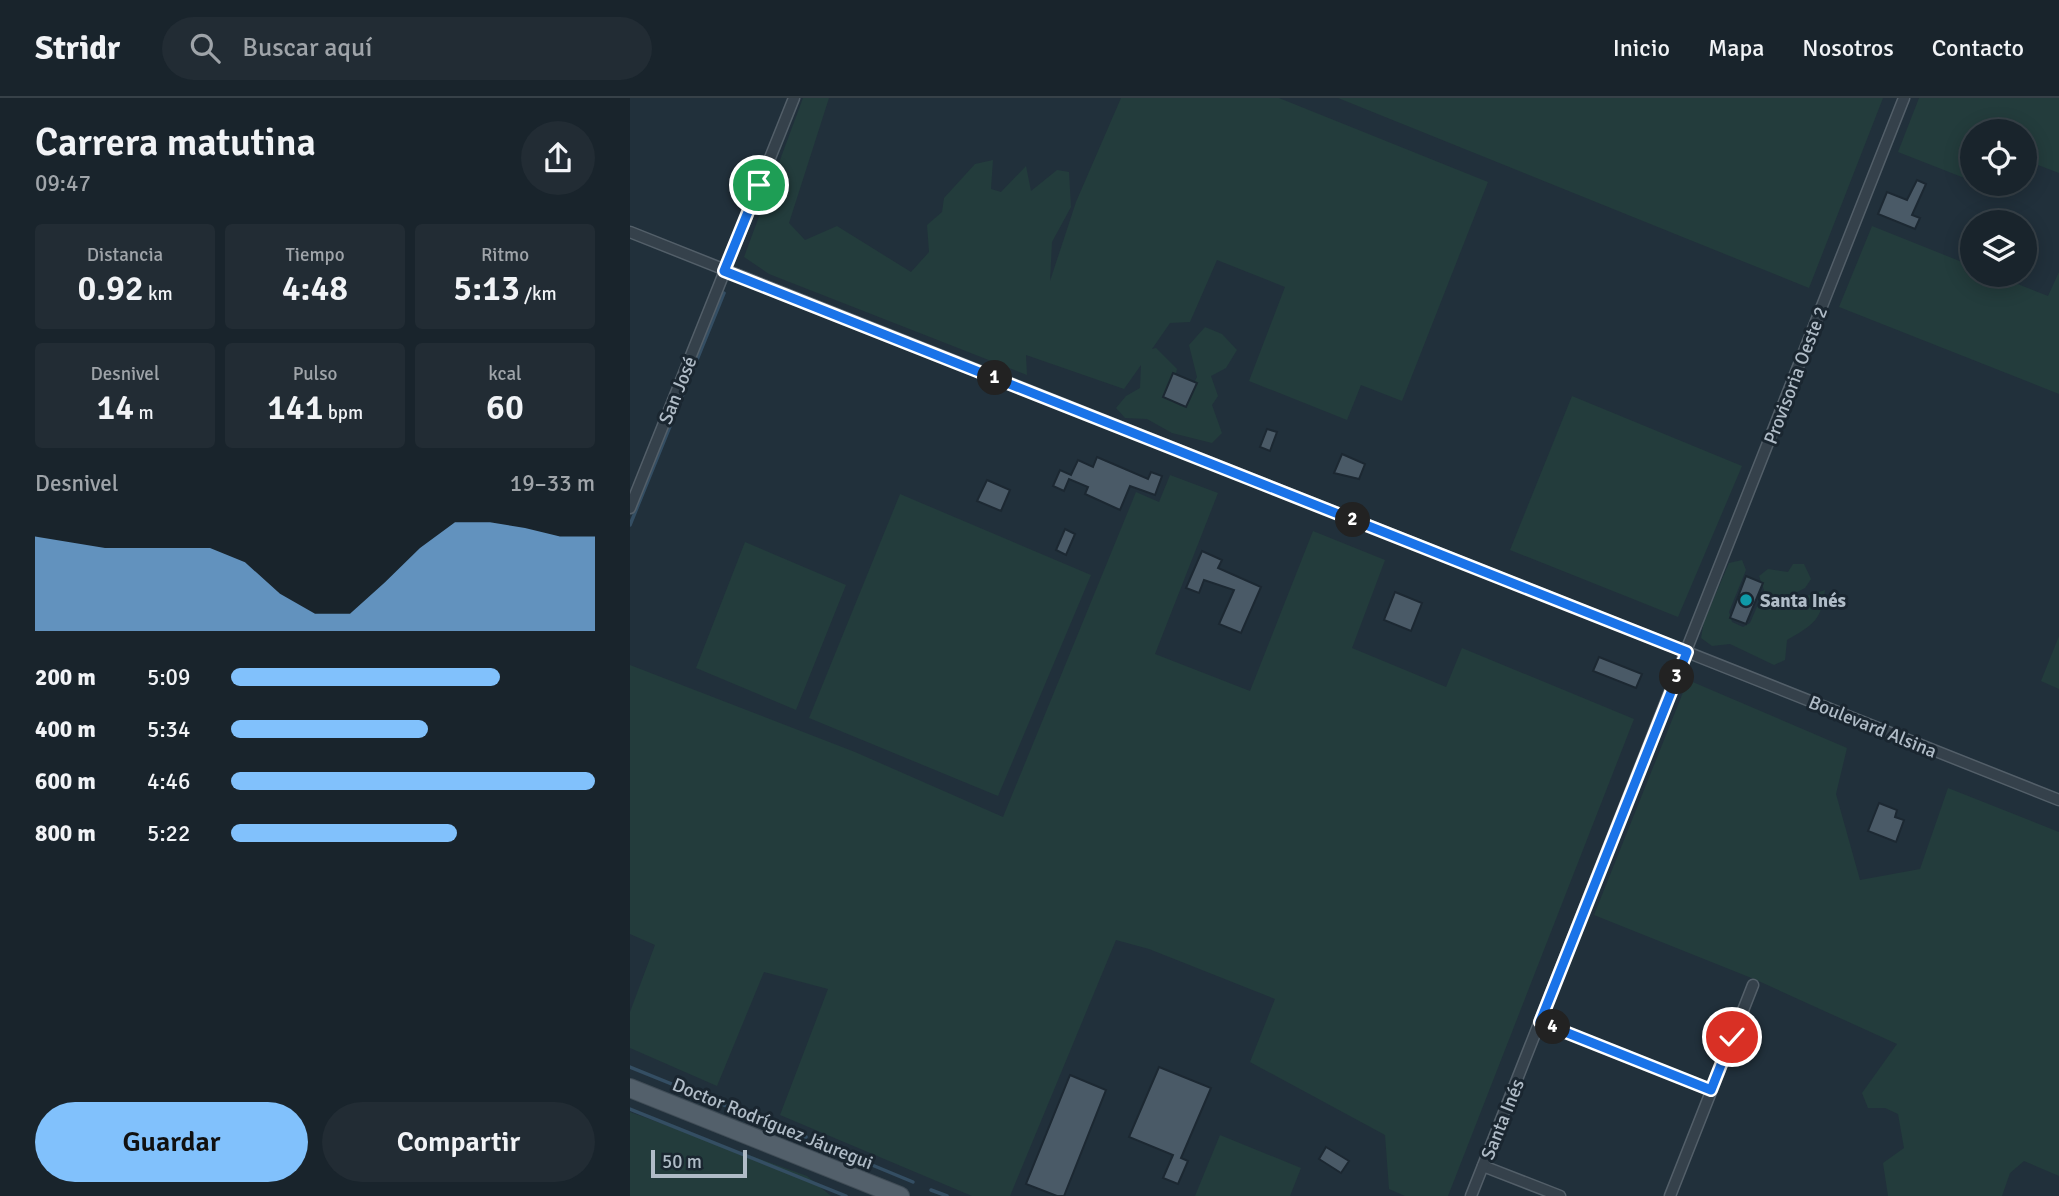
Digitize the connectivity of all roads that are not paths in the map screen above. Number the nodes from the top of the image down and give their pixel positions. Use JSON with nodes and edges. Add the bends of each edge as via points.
{"nodes":[{"id":1,"x":794,"y":98,"type":"edge"},
{"id":2,"x":1904,"y":98,"type":"edge"},
{"id":3,"x":630,"y":232,"type":"edge"},
{"id":4,"x":724,"y":271,"type":"junction"},
{"id":5,"x":630,"y":508,"type":"edge"},
{"id":6,"x":1687,"y":652,"type":"junction"},
{"id":7,"x":2059,"y":800,"type":"edge"},
{"id":8,"x":1753,"y":985,"type":"dead end"},
{"id":9,"x":1540,"y":1022,"type":"junction"},
{"id":10,"x":630,"y":1088,"type":"edge"},
{"id":11,"x":1711,"y":1090,"type":"junction"},
{"id":12,"x":1483,"y":1166,"type":"junction"},
{"id":13,"x":900,"y":1196,"type":"edge"},
{"id":14,"x":1471,"y":1196,"type":"edge"},
{"id":15,"x":1560,"y":1196,"type":"edge"},
{"id":16,"x":1670,"y":1196,"type":"edge"}],
"edges":[{"from":1,"to":4,"type":"street","name":"San José"},
{"from":2,"to":6,"type":"street","name":"Provisoria Oeste 2"},
{"from":3,"to":4,"type":"street","name":"Boulevard Alsina"},
{"from":4,"to":5,"type":"street","name":"San José"},
{"from":4,"to":6,"type":"street","name":"Boulevard Alsina"},
{"from":6,"to":7,"type":"street","name":"Boulevard Alsina"},
{"from":6,"to":9,"type":"street","name":"Santa Inés"},
{"from":8,"to":11,"type":"street"},
{"from":9,"to":11,"type":"street"},
{"from":9,"to":12,"type":"street","name":"Santa Inés"},
{"from":10,"to":13,"type":"main road","name":"Doctor Rodríguez Jáuregui"},
{"from":11,"to":16,"type":"street"},
{"from":12,"to":14,"type":"street","name":"Santa Inés"},
{"from":12,"to":15,"type":"street"}]}
